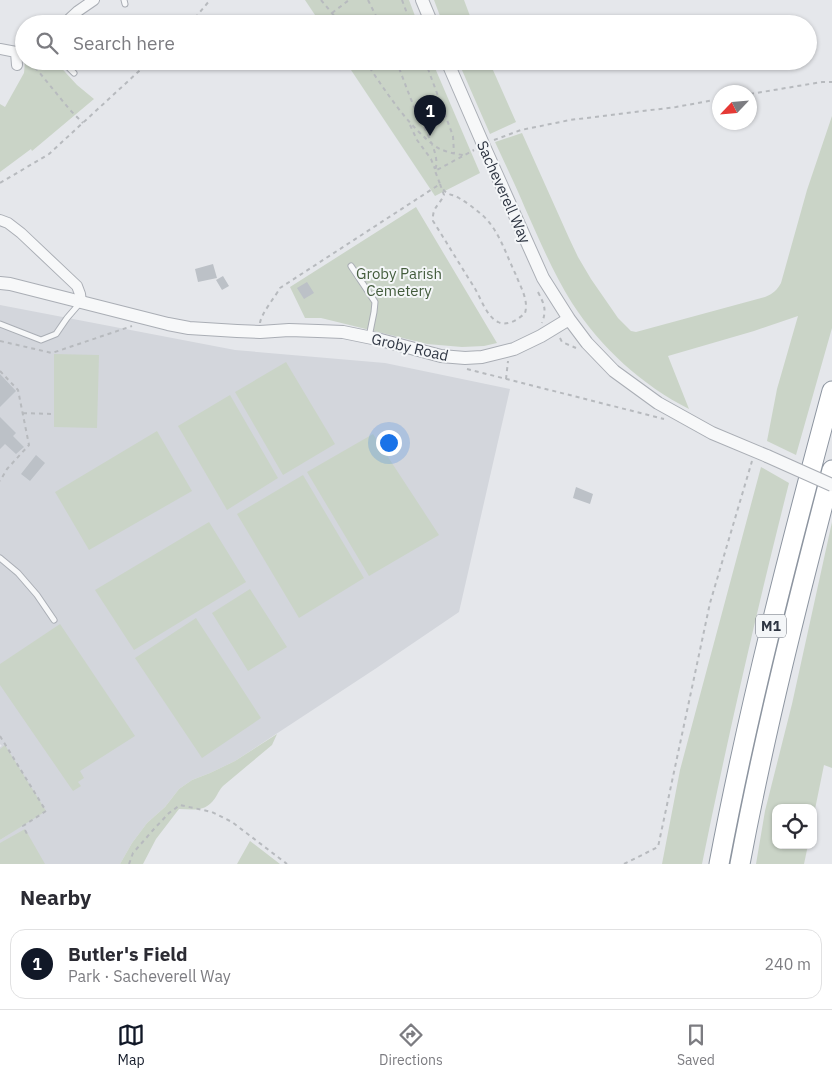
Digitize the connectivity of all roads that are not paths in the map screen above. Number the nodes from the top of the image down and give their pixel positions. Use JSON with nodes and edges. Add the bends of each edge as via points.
{"nodes":[{"id":1,"x":94,"y":0,"type":"edge"},
{"id":2,"x":422,"y":0,"type":"edge"},
{"id":3,"x":74,"y":15,"type":"edge"},
{"id":4,"x":428,"y":15,"type":"edge"},
{"id":5,"x":0,"y":49,"type":"edge"},
{"id":6,"x":15,"y":50,"type":"edge"},
{"id":7,"x":71,"y":70,"type":"edge"},
{"id":8,"x":451,"y":70,"type":"edge"},
{"id":9,"x":74,"y":73,"type":"dead end"},
{"id":10,"x":0,"y":220,"type":"edge"},
{"id":11,"x":351,"y":266,"type":"dead end"},
{"id":12,"x":0,"y":283,"type":"edge"},
{"id":13,"x":81,"y":302,"type":"junction"},
{"id":14,"x":569,"y":319,"type":"junction"},
{"id":15,"x":0,"y":324,"type":"edge"},
{"id":16,"x":369,"y":338,"type":"junction"},
{"id":17,"x":832,"y":391,"type":"edge"},
{"id":18,"x":832,"y":470,"type":"edge"},
{"id":19,"x":832,"y":485,"type":"edge"},
{"id":20,"x":0,"y":558,"type":"edge"},
{"id":21,"x":54,"y":620,"type":"dead end"},
{"id":22,"x":719,"y":864,"type":"edge"},
{"id":23,"x":740,"y":864,"type":"edge"}],
"edges":[{"from":1,"to":3,"type":"street"},
{"from":2,"to":4,"type":"street"},
{"from":5,"to":6,"type":"street"},
{"from":7,"to":9,"type":"lane"},
{"from":8,"to":14,"type":"street","name":"Sacheverell Way","via":[[543,278]]},
{"from":10,"to":13,"type":"street","via":[[21,233],[77,286]]},
{"from":11,"to":16,"type":"lane","via":[[375,302]]},
{"from":12,"to":13,"type":"street","name":"Groby Road"},
{"from":13,"to":15,"type":"lane","via":[[56,334],[41,340]]},
{"from":13,"to":16,"type":"street","name":"Groby Road","via":[[189,328],[260,332],[318,330]]},
{"from":14,"to":16,"type":"street","name":"Groby Road","via":[[528,343],[482,357],[448,357]]},
{"from":14,"to":19,"type":"street","bridge":true,"via":[[614,371],[658,403],[712,432]]},
{"from":17,"to":22,"type":"highway","number":"M1","via":[[762,662]]},
{"from":18,"to":23,"type":"highway","number":"M1","via":[[784,658]]},
{"from":20,"to":21,"type":"lane","via":[[18,573]]}]}
